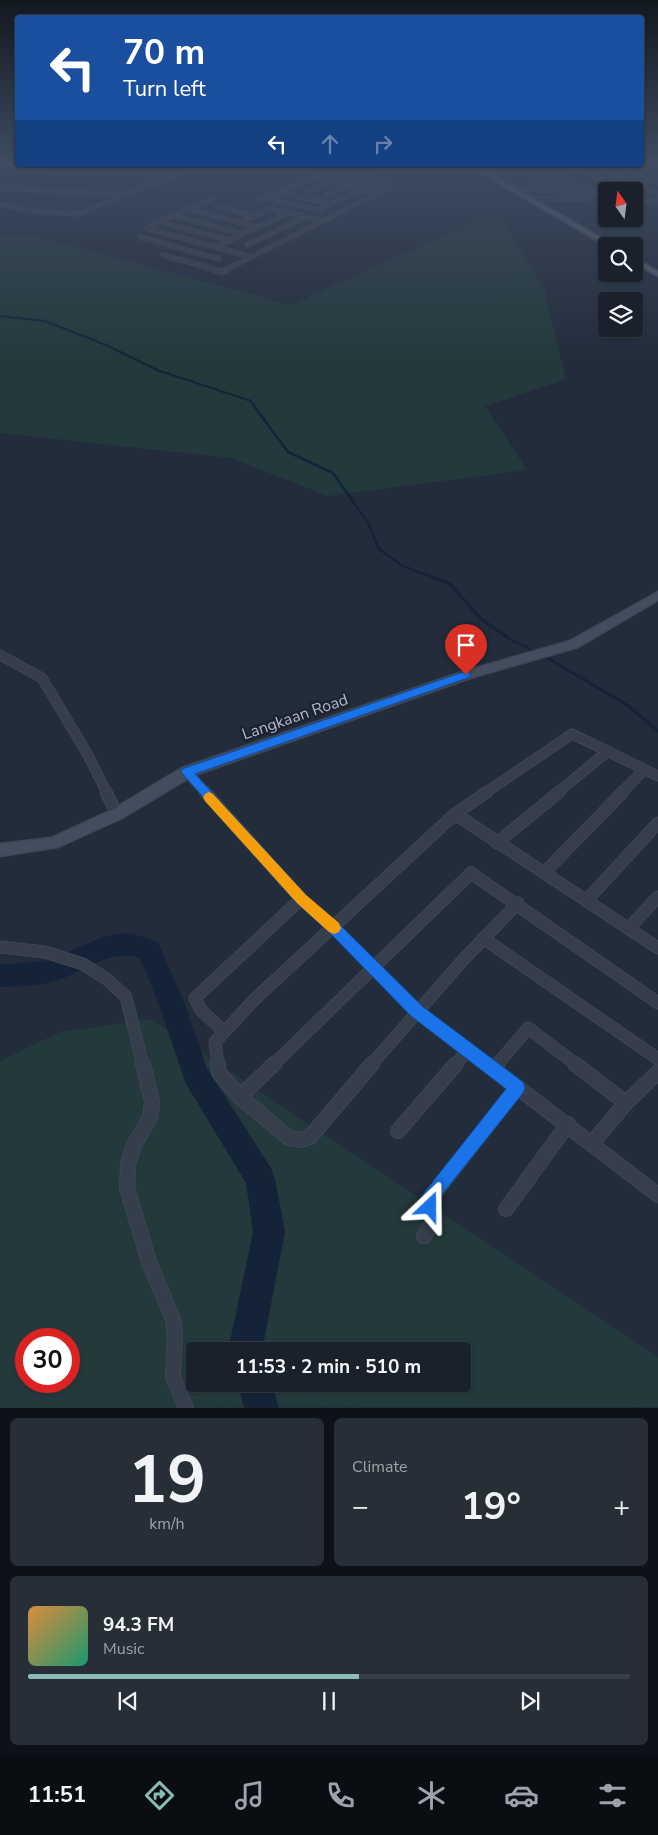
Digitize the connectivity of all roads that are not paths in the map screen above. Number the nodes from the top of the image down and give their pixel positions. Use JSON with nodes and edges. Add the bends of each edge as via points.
{"nodes":[{"id":1,"x":148,"y":229,"type":"edge"},
{"id":2,"x":186,"y":229,"type":"edge"},
{"id":3,"x":223,"y":229,"type":"edge"},
{"id":4,"x":255,"y":229,"type":"edge"},
{"id":5,"x":281,"y":229,"type":"edge"},
{"id":6,"x":309,"y":229,"type":"edge"},
{"id":7,"x":581,"y":229,"type":"edge"},
{"id":8,"x":155,"y":231,"type":"junction"},
{"id":9,"x":244,"y":234,"type":"junction"},
{"id":10,"x":598,"y":238,"type":"edge"},
{"id":11,"x":229,"y":240,"type":"junction"},
{"id":12,"x":215,"y":247,"type":"junction"},
{"id":13,"x":266,"y":250,"type":"junction"},
{"id":14,"x":235,"y":252,"type":"junction"},
{"id":15,"x":163,"y":255,"type":"dead end"},
{"id":16,"x":252,"y":257,"type":"junction"},
{"id":17,"x":219,"y":260,"type":"junction"},
{"id":18,"x":643,"y":265,"type":"edge"},
{"id":19,"x":204,"y":267,"type":"junction"},
{"id":20,"x":658,"y":274,"type":"edge"},
{"id":21,"x":658,"y":595,"type":"edge"},
{"id":22,"x":0,"y":655,"type":"edge"},
{"id":23,"x":608,"y":751,"type":"junction"},
{"id":24,"x":644,"y":770,"type":"junction"},
{"id":25,"x":187,"y":772,"type":"junction"},
{"id":26,"x":658,"y":776,"type":"edge"},
{"id":27,"x":117,"y":814,"type":"junction"},
{"id":28,"x":455,"y":814,"type":"junction"},
{"id":29,"x":658,"y":823,"type":"edge"},
{"id":30,"x":497,"y":842,"type":"junction"},
{"id":31,"x":0,"y":850,"type":"edge"},
{"id":32,"x":545,"y":872,"type":"junction"},
{"id":33,"x":658,"y":898,"type":"edge"},
{"id":34,"x":302,"y":899,"type":"junction"},
{"id":35,"x":586,"y":901,"type":"junction"},
{"id":36,"x":518,"y":903,"type":"junction"},
{"id":37,"x":333,"y":927,"type":"junction"},
{"id":38,"x":628,"y":929,"type":"junction"},
{"id":39,"x":482,"y":938,"type":"junction"},
{"id":40,"x":0,"y":947,"type":"edge"},
{"id":41,"x":658,"y":948,"type":"edge"},
{"id":42,"x":374,"y":969,"type":"junction"},
{"id":43,"x":658,"y":1003,"type":"edge"},
{"id":44,"x":416,"y":1011,"type":"junction"},
{"id":45,"x":223,"y":1031,"type":"junction"},
{"id":46,"x":468,"y":1050,"type":"junction"},
{"id":47,"x":658,"y":1059,"type":"edge"},
{"id":48,"x":494,"y":1069,"type":"junction"},
{"id":49,"x":658,"y":1072,"type":"edge"},
{"id":50,"x":517,"y":1088,"type":"junction"},
{"id":51,"x":240,"y":1097,"type":"junction"},
{"id":52,"x":626,"y":1103,"type":"junction"},
{"id":53,"x":568,"y":1124,"type":"junction"},
{"id":54,"x":398,"y":1131,"type":"dead end"},
{"id":55,"x":592,"y":1143,"type":"junction"},
{"id":56,"x":658,"y":1195,"type":"edge"},
{"id":57,"x":506,"y":1208,"type":"dead end"},
{"id":58,"x":424,"y":1236,"type":"dead end"},
{"id":59,"x":186,"y":1408,"type":"edge"}],
"edges":[{"from":1,"to":8,"type":"street"},
{"from":2,"to":11,"type":"street"},
{"from":3,"to":9,"type":"street"},
{"from":4,"to":9,"type":"street"},
{"from":5,"to":13,"type":"street","via":[[247,245]]},
{"from":6,"to":13,"type":"street"},
{"from":7,"to":10,"type":"main road"},
{"from":8,"to":12,"type":"street"},
{"from":8,"to":17,"type":"street","via":[[140,238]]},
{"from":9,"to":11,"type":"street"},
{"from":11,"to":12,"type":"street"},
{"from":12,"to":14,"type":"street"},
{"from":13,"to":16,"type":"street"},
{"from":14,"to":16,"type":"street"},
{"from":14,"to":17,"type":"street"},
{"from":15,"to":19,"type":"street"},
{"from":16,"to":19,"type":"street","via":[[222,272]]},
{"from":17,"to":19,"type":"street"},
{"from":18,"to":20,"type":"main road"},
{"from":21,"to":25,"type":"street","name":"Langkaan Road","via":[[574,644],[466,675]]},
{"from":22,"to":27,"type":"street","via":[[42,678],[88,755]]},
{"from":23,"to":24,"type":"street"},
{"from":23,"to":28,"type":"street","via":[[572,734]]},
{"from":23,"to":30,"type":"street"},
{"from":24,"to":26,"type":"street"},
{"from":24,"to":32,"type":"street"},
{"from":25,"to":27,"type":"street","name":"Langkaan Road"},
{"from":25,"to":34,"type":"street"},
{"from":27,"to":31,"type":"street","name":"Langkaan Road","via":[[53,843]]},
{"from":28,"to":30,"type":"street"},
{"from":28,"to":37,"type":"street"},
{"from":29,"to":35,"type":"street"},
{"from":30,"to":32,"type":"street"},
{"from":32,"to":35,"type":"street"},
{"from":33,"to":38,"type":"street"},
{"from":34,"to":37,"type":"street"},
{"from":34,"to":45,"type":"street","via":[[195,998],[200,1008]]},
{"from":35,"to":38,"type":"street"},
{"from":36,"to":39,"type":"street"},
{"from":36,"to":42,"type":"street","via":[[471,872]]},
{"from":36,"to":43,"type":"street"},
{"from":37,"to":42,"type":"street"},
{"from":37,"to":45,"type":"street"},
{"from":38,"to":41,"type":"street"},
{"from":39,"to":44,"type":"street"},
{"from":39,"to":47,"type":"street"},
{"from":40,"to":59,"type":"street","via":[[45,952],[83,964],[108,980],[126,998],[152,1102],[150,1118],[134,1145],[128,1165],[127,1188],[149,1262],[173,1319],[173,1377]]},
{"from":42,"to":44,"type":"street"},
{"from":42,"to":51,"type":"street"},
{"from":44,"to":46,"type":"street"},
{"from":44,"to":51,"type":"street","via":[[310,1137],[300,1140],[289,1138]]},
{"from":45,"to":51,"type":"street","via":[[215,1042],[219,1073]]},
{"from":46,"to":48,"type":"street"},
{"from":46,"to":54,"type":"street"},
{"from":48,"to":50,"type":"street"},
{"from":48,"to":52,"type":"street","via":[[528,1028]]},
{"from":49,"to":52,"type":"street"},
{"from":50,"to":53,"type":"street"},
{"from":50,"to":58,"type":"street","via":[[429,1200],[435,1216]]},
{"from":52,"to":55,"type":"street"},
{"from":53,"to":55,"type":"street"},
{"from":53,"to":57,"type":"street"},
{"from":55,"to":56,"type":"street"}]}
